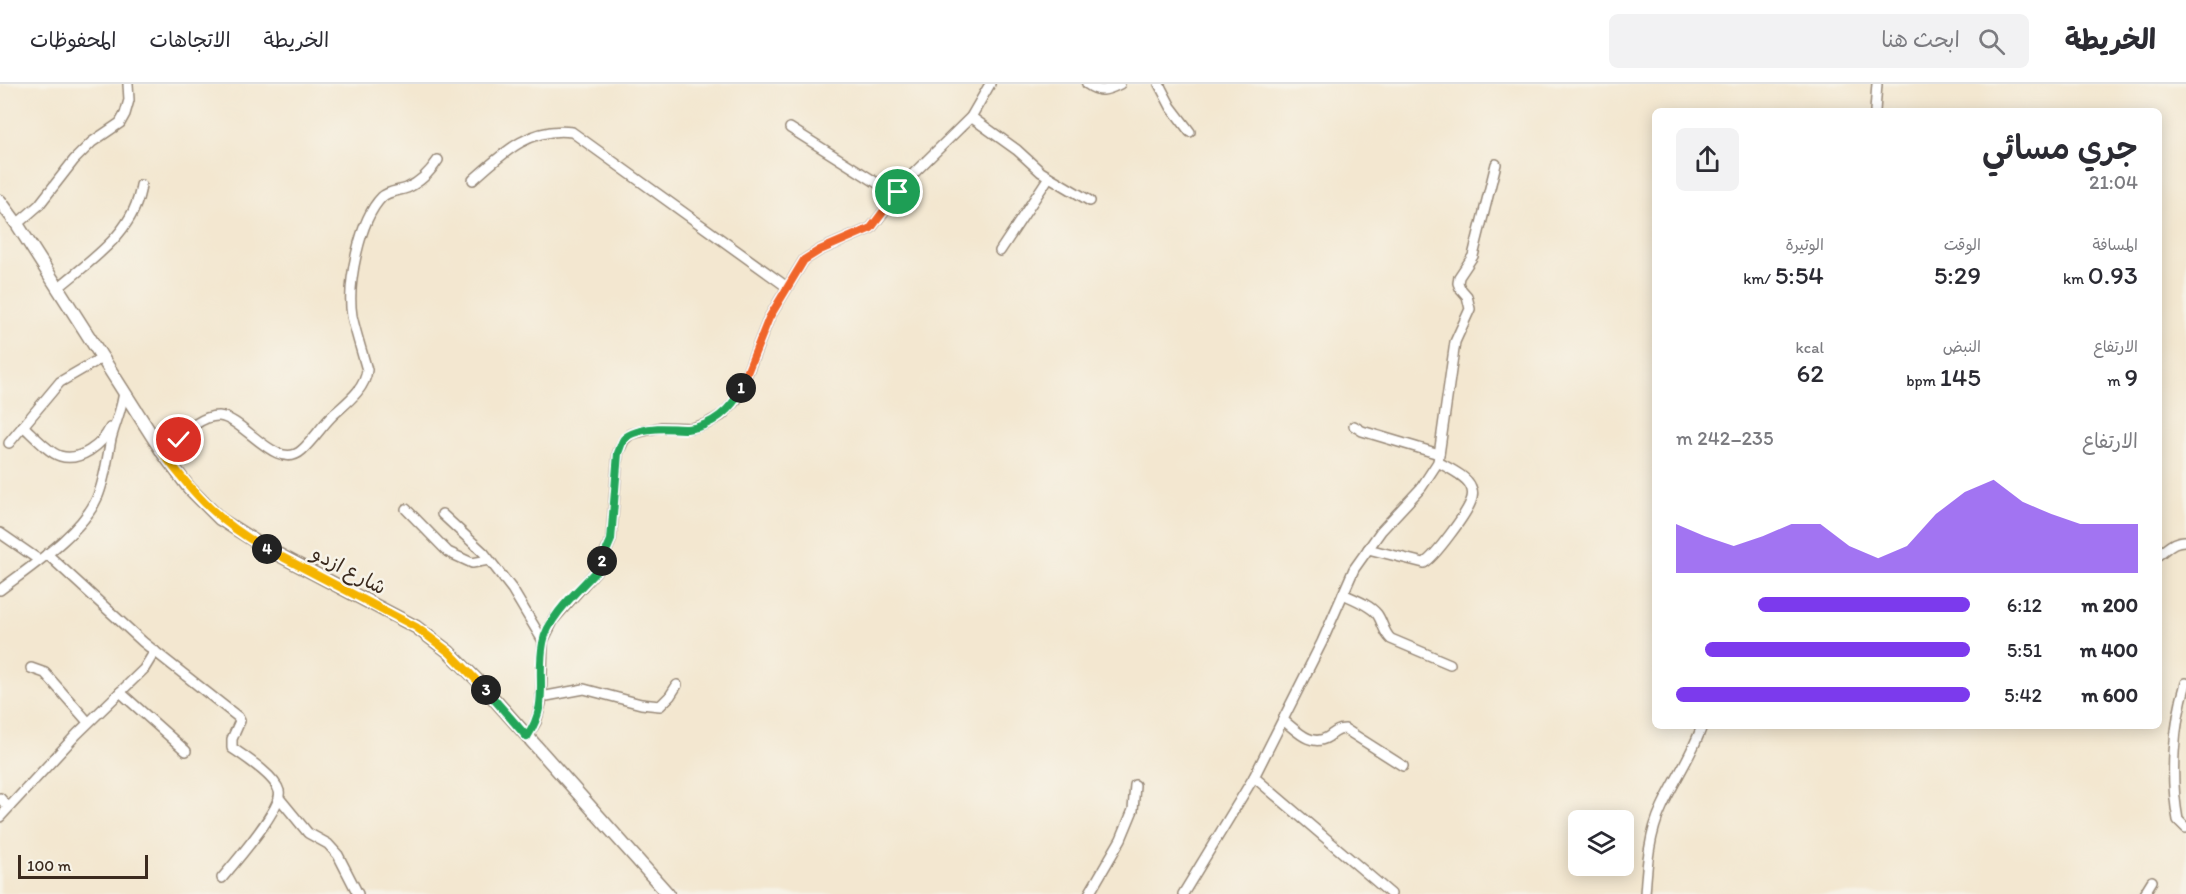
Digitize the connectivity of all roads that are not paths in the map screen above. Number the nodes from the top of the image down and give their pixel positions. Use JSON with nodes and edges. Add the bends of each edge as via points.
{"nodes":[{"id":1,"x":128,"y":84,"type":"edge"},
{"id":2,"x":990,"y":84,"type":"edge"},
{"id":3,"x":1087,"y":84,"type":"edge"},
{"id":4,"x":1120,"y":84,"type":"edge"},
{"id":5,"x":1159,"y":84,"type":"edge"},
{"id":6,"x":1877,"y":84,"type":"edge"},
{"id":7,"x":1875,"y":108,"type":"edge"},
{"id":8,"x":971,"y":117,"type":"junction"},
{"id":9,"x":790,"y":128,"type":"dead end"},
{"id":10,"x":1190,"y":132,"type":"dead end"},
{"id":11,"x":438,"y":160,"type":"dead end"},
{"id":12,"x":1496,"y":164,"type":"dead end"},
{"id":13,"x":1049,"y":177,"type":"junction"},
{"id":14,"x":473,"y":180,"type":"dead end"},
{"id":15,"x":141,"y":185,"type":"dead end"},
{"id":16,"x":896,"y":195,"type":"junction"},
{"id":17,"x":0,"y":201,"type":"edge"},
{"id":18,"x":1090,"y":201,"type":"dead end"},
{"id":19,"x":17,"y":224,"type":"junction"},
{"id":20,"x":1000,"y":251,"type":"dead end"},
{"id":21,"x":787,"y":287,"type":"junction"},
{"id":22,"x":58,"y":288,"type":"junction"},
{"id":23,"x":103,"y":357,"type":"junction"},
{"id":24,"x":124,"y":396,"type":"junction"},
{"id":25,"x":23,"y":426,"type":"junction"},
{"id":26,"x":1354,"y":426,"type":"dead end"},
{"id":27,"x":9,"y":443,"type":"dead end"},
{"id":28,"x":163,"y":453,"type":"junction"},
{"id":29,"x":1438,"y":458,"type":"junction"},
{"id":30,"x":406,"y":508,"type":"dead end"},
{"id":31,"x":442,"y":514,"type":"dead end"},
{"id":32,"x":0,"y":533,"type":"edge"},
{"id":33,"x":2186,"y":541,"type":"edge"},
{"id":34,"x":1368,"y":549,"type":"junction"},
{"id":35,"x":2162,"y":551,"type":"edge"},
{"id":36,"x":47,"y":554,"type":"junction"},
{"id":37,"x":39,"y":560,"type":"junction"},
{"id":38,"x":489,"y":560,"type":"junction"},
{"id":39,"x":0,"y":590,"type":"edge"},
{"id":40,"x":1343,"y":594,"type":"junction"},
{"id":41,"x":543,"y":641,"type":"junction"},
{"id":42,"x":155,"y":651,"type":"junction"},
{"id":43,"x":1450,"y":664,"type":"dead end"},
{"id":44,"x":30,"y":668,"type":"dead end"},
{"id":45,"x":2186,"y":683,"type":"edge"},
{"id":46,"x":677,"y":685,"type":"dead end"},
{"id":47,"x":120,"y":692,"type":"junction"},
{"id":48,"x":541,"y":697,"type":"junction"},
{"id":49,"x":1283,"y":720,"type":"junction"},
{"id":50,"x":88,"y":722,"type":"junction"},
{"id":51,"x":1701,"y":729,"type":"edge"},
{"id":52,"x":527,"y":737,"type":"junction"},
{"id":53,"x":186,"y":751,"type":"dead end"},
{"id":54,"x":1403,"y":766,"type":"dead end"},
{"id":55,"x":1254,"y":777,"type":"junction"},
{"id":56,"x":1135,"y":785,"type":"dead end"},
{"id":57,"x":0,"y":798,"type":"edge"},
{"id":58,"x":280,"y":800,"type":"junction"},
{"id":59,"x":8,"y":807,"type":"junction"},
{"id":60,"x":0,"y":817,"type":"edge"},
{"id":61,"x":2186,"y":828,"type":"edge"},
{"id":62,"x":222,"y":878,"type":"dead end"},
{"id":63,"x":2152,"y":880,"type":"dead end"},
{"id":64,"x":358,"y":894,"type":"edge"},
{"id":65,"x":668,"y":894,"type":"edge"},
{"id":66,"x":1089,"y":894,"type":"edge"},
{"id":67,"x":1183,"y":894,"type":"edge"},
{"id":68,"x":1391,"y":894,"type":"edge"},
{"id":69,"x":1645,"y":894,"type":"edge"},
{"id":70,"x":2144,"y":894,"type":"edge"}],
"edges":[{"from":1,"to":19,"type":"street","via":[[129,100],[120,123],[92,142],[39,205]]},
{"from":2,"to":8,"type":"street"},
{"from":3,"to":4,"type":"street","via":[[1099,92]]},
{"from":5,"to":10,"type":"street"},
{"from":6,"to":7,"type":"street"},
{"from":8,"to":13,"type":"street"},
{"from":8,"to":16,"type":"street"},
{"from":9,"to":16,"type":"street"},
{"from":11,"to":28,"type":"street","via":[[430,172],[409,187],[384,195],[365,225],[351,299],[367,370],[364,384],[348,402],[294,455],[274,451],[235,422],[219,416],[199,422]]},
{"from":12,"to":29,"type":"street","via":[[1473,256],[1459,277],[1470,309],[1455,342]]},
{"from":13,"to":18,"type":"street"},
{"from":13,"to":20,"type":"street"},
{"from":14,"to":21,"type":"street","via":[[525,138],[548,131],[572,132]]},
{"from":15,"to":22,"type":"street","via":[[135,211],[118,236]]},
{"from":16,"to":21,"type":"street","via":[[871,228],[804,260]]},
{"from":17,"to":19,"type":"street","name":"شارع ازدو"},
{"from":19,"to":22,"type":"street","name":"شارع ازدو"},
{"from":21,"to":41,"type":"street","via":[[769,318],[737,399],[722,415],[691,428],[648,429],[624,440],[618,453],[611,540],[598,569],[554,618]]},
{"from":22,"to":23,"type":"street","name":"شارع ازدو"},
{"from":23,"to":24,"type":"street","name":"شارع ازدو"},
{"from":23,"to":25,"type":"street","via":[[60,381]]},
{"from":24,"to":25,"type":"street","via":[[106,436],[75,457],[56,455]]},
{"from":24,"to":28,"type":"street","name":"شارع ازدو"},
{"from":24,"to":36,"type":"street","via":[[98,497],[89,513]]},
{"from":25,"to":27,"type":"street"},
{"from":26,"to":29,"type":"street"},
{"from":28,"to":52,"type":"street","name":"شارع ازدو","via":[[189,488],[220,519],[264,547],[416,627],[449,652]]},
{"from":29,"to":34,"type":"street","via":[[1420,488]]},
{"from":29,"to":34,"type":"street","via":[[1470,483],[1473,490],[1471,502],[1430,560],[1424,563]]},
{"from":30,"to":38,"type":"street","via":[[448,552],[472,563]]},
{"from":31,"to":38,"type":"street"},
{"from":32,"to":37,"type":"street"},
{"from":33,"to":35,"type":"street","via":[[2169,545]]},
{"from":34,"to":40,"type":"street"},
{"from":36,"to":37,"type":"street"},
{"from":36,"to":42,"type":"street"},
{"from":37,"to":39,"type":"street"},
{"from":38,"to":41,"type":"street","via":[[512,589]]},
{"from":40,"to":43,"type":"street","via":[[1378,614],[1391,639]]},
{"from":40,"to":49,"type":"street"},
{"from":41,"to":48,"type":"street"},
{"from":42,"to":47,"type":"street","via":[[144,669]]},
{"from":42,"to":58,"type":"street","via":[[238,717],[232,748],[272,780],[279,789]]},
{"from":44,"to":50,"type":"street","via":[[45,673]]},
{"from":45,"to":61,"type":"street","via":[[2175,741],[2174,803],[2178,820]]},
{"from":46,"to":48,"type":"street","via":[[660,706],[584,689]]},
{"from":47,"to":50,"type":"street"},
{"from":47,"to":53,"type":"street"},
{"from":48,"to":52,"type":"street","via":[[536,722]]},
{"from":49,"to":54,"type":"street","via":[[1311,741],[1322,741],[1345,729]]},
{"from":49,"to":55,"type":"street"},
{"from":50,"to":59,"type":"street"},
{"from":51,"to":69,"type":"street","via":[[1661,808],[1651,837]]},
{"from":52,"to":65,"type":"street","name":"شارع ازدو"},
{"from":55,"to":67,"type":"street"},
{"from":55,"to":68,"type":"street"},
{"from":56,"to":66,"type":"street","via":[[1133,810]]},
{"from":57,"to":59,"type":"street"},
{"from":58,"to":62,"type":"street"},
{"from":58,"to":64,"type":"street","via":[[308,832],[338,855]]},
{"from":59,"to":60,"type":"street"},
{"from":63,"to":70,"type":"street"}]}
